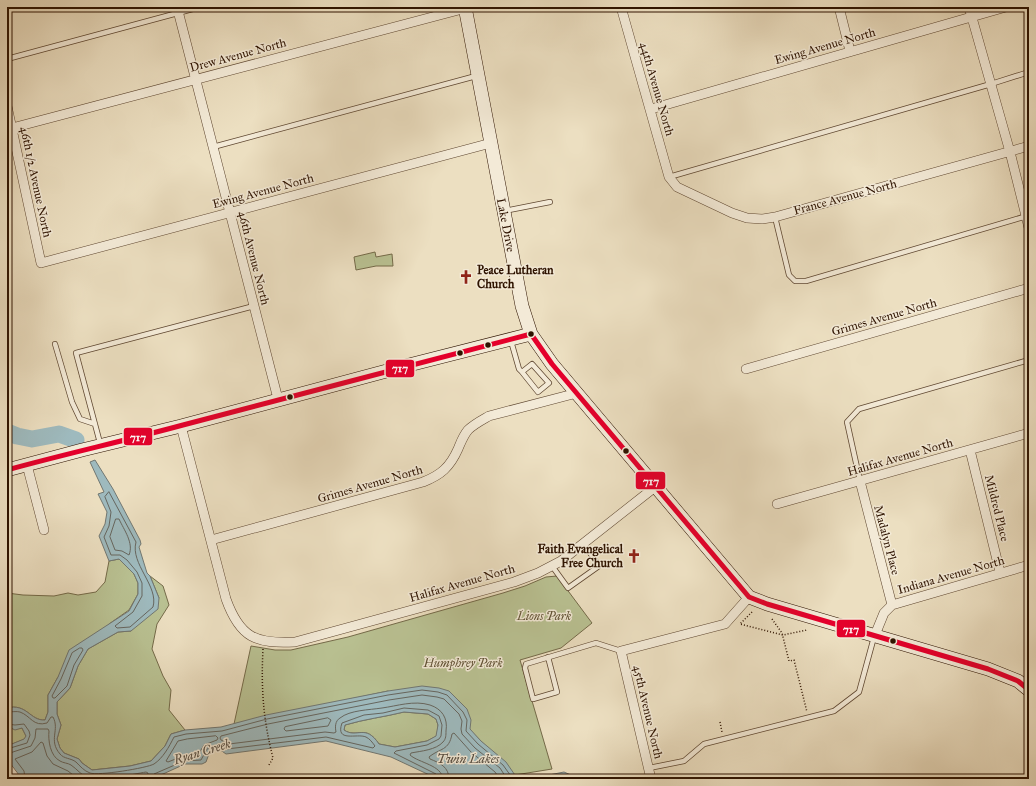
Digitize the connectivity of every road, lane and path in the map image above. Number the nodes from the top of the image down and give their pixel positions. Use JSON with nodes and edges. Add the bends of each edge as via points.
{"nodes":[{"id":1,"x":200,"y":7,"type":"edge"},
{"id":2,"x":621,"y":7,"type":"edge"},
{"id":3,"x":839,"y":7,"type":"edge"},
{"id":4,"x":969,"y":7,"type":"edge"},
{"id":5,"x":1006,"y":7,"type":"edge"},
{"id":6,"x":467,"y":8,"type":"edge"},
{"id":7,"x":178,"y":10,"type":"edge"},
{"id":8,"x":972,"y":18,"type":"junction"},
{"id":9,"x":850,"y":51,"type":"junction"},
{"id":10,"x":7,"y":59,"type":"edge"},
{"id":11,"x":1029,"y":72,"type":"edge"},
{"id":12,"x":478,"y":76,"type":"junction"},
{"id":13,"x":196,"y":79,"type":"junction"},
{"id":14,"x":991,"y":84,"type":"junction"},
{"id":15,"x":7,"y":106,"type":"edge"},
{"id":16,"x":651,"y":109,"type":"junction"},
{"id":17,"x":12,"y":128,"type":"junction"},
{"id":18,"x":491,"y":143,"type":"junction"},
{"id":19,"x":1029,"y":146,"type":"edge"},
{"id":20,"x":213,"y":147,"type":"junction"},
{"id":21,"x":1010,"y":152,"type":"junction"},
{"id":22,"x":669,"y":177,"type":"junction"},
{"id":23,"x":550,"y":202,"type":"dead end"},
{"id":24,"x":503,"y":211,"type":"junction"},
{"id":25,"x":230,"y":212,"type":"junction"},
{"id":26,"x":1028,"y":216,"type":"edge"},
{"id":27,"x":775,"y":217,"type":"junction"},
{"id":28,"x":1029,"y":228,"type":"edge"},
{"id":29,"x":41,"y":263,"type":"joint"},
{"id":30,"x":1029,"y":288,"type":"edge"},
{"id":31,"x":254,"y":306,"type":"junction"},
{"id":32,"x":531,"y":334,"type":"junction"},
{"id":33,"x":510,"y":340,"type":"junction"},
{"id":34,"x":55,"y":344,"type":"dead end"},
{"id":35,"x":1029,"y":360,"type":"edge"},
{"id":36,"x":549,"y":367,"type":"junction"},
{"id":37,"x":746,"y":369,"type":"dead end"},
{"id":38,"x":522,"y":372,"type":"junction"},
{"id":39,"x":540,"y":374,"type":"junction"},
{"id":40,"x":538,"y":392,"type":"junction"},
{"id":41,"x":577,"y":393,"type":"junction"},
{"id":42,"x":278,"y":399,"type":"junction"},
{"id":43,"x":542,"y":402,"type":"junction"},
{"id":44,"x":95,"y":424,"type":"junction"},
{"id":45,"x":180,"y":426,"type":"junction"},
{"id":46,"x":1029,"y":433,"type":"edge"},
{"id":47,"x":101,"y":445,"type":"junction"},
{"id":48,"x":970,"y":450,"type":"junction"},
{"id":49,"x":27,"y":465,"type":"junction"},
{"id":50,"x":7,"y":470,"type":"edge"},
{"id":51,"x":860,"y":481,"type":"junction"},
{"id":52,"x":655,"y":487,"type":"junction"},
{"id":53,"x":777,"y":504,"type":"dead end"},
{"id":54,"x":44,"y":530,"type":"dead end"},
{"id":55,"x":211,"y":540,"type":"junction"},
{"id":56,"x":584,"y":544,"type":"junction"},
{"id":57,"x":1029,"y":565,"type":"edge"},
{"id":58,"x":552,"y":566,"type":"junction"},
{"id":59,"x":1000,"y":572,"type":"junction"},
{"id":60,"x":749,"y":597,"type":"junction"},
{"id":61,"x":892,"y":605,"type":"junction"},
{"id":62,"x":752,"y":612,"type":"dead end"},
{"id":63,"x":772,"y":619,"type":"dead end"},
{"id":64,"x":807,"y":630,"type":"dead end"},
{"id":65,"x":783,"y":636,"type":"junction"},
{"id":66,"x":875,"y":636,"type":"junction"},
{"id":67,"x":264,"y":641,"type":"junction"},
{"id":68,"x":621,"y":651,"type":"junction"},
{"id":69,"x":548,"y":656,"type":"junction"},
{"id":70,"x":1029,"y":690,"type":"edge"},
{"id":71,"x":808,"y":717,"type":"junction"},
{"id":72,"x":720,"y":722,"type":"dead end"},
{"id":73,"x":722,"y":732,"type":"dead end"},
{"id":74,"x":269,"y":765,"type":"dead end"},
{"id":75,"x":7,"y":766,"type":"edge"},
{"id":76,"x":649,"y":768,"type":"junction"},
{"id":77,"x":16,"y":779,"type":"edge"},
{"id":78,"x":651,"y":779,"type":"edge"}],
"edges":[{"from":1,"to":7,"type":"lane"},
{"from":2,"to":16,"type":"street","name":"44th Avenue North"},
{"from":3,"to":9,"type":"street"},
{"from":4,"to":8,"type":"street"},
{"from":5,"to":8,"type":"street","name":"Ewing Avenue North"},
{"from":6,"to":12,"type":"street","name":"Lake Drive"},
{"from":6,"to":13,"type":"street","name":"Drew Avenue North"},
{"from":7,"to":10,"type":"lane"},
{"from":7,"to":13,"type":"street","name":"46th Avenue North"},
{"from":8,"to":9,"type":"street","name":"Ewing Avenue North"},
{"from":8,"to":14,"type":"street"},
{"from":9,"to":16,"type":"street","name":"Ewing Avenue North"},
{"from":11,"to":14,"type":"lane"},
{"from":12,"to":18,"type":"street","name":"Lake Drive"},
{"from":12,"to":20,"type":"lane"},
{"from":13,"to":17,"type":"street","name":"Drew Avenue North"},
{"from":13,"to":20,"type":"street","name":"46th Avenue North"},
{"from":14,"to":21,"type":"street"},
{"from":14,"to":22,"type":"lane"},
{"from":15,"to":17,"type":"street","name":"46th 1/2 Avenue North"},
{"from":16,"to":22,"type":"street","name":"44th Avenue North"},
{"from":17,"to":29,"type":"street","name":"46th 1/2 Avenue North"},
{"from":18,"to":24,"type":"street","name":"Lake Drive"},
{"from":18,"to":25,"type":"street","name":"Ewing Avenue North"},
{"from":19,"to":21,"type":"street","name":"France Avenue North"},
{"from":20,"to":25,"type":"street","name":"46th Avenue North"},
{"from":21,"to":26,"type":"street"},
{"from":21,"to":27,"type":"street","name":"France Avenue North"},
{"from":22,"to":27,"type":"street","name":"France Avenue North","via":[[677,187],[732,213],[747,218]]},
{"from":23,"to":24,"type":"lane"},
{"from":24,"to":32,"type":"street","name":"Lake Drive","via":[[522,306]]},
{"from":25,"to":29,"type":"street","name":"Ewing Avenue North"},
{"from":25,"to":31,"type":"street","name":"46th Avenue North"},
{"from":26,"to":27,"type":"lane","via":[[795,281],[789,275]]},
{"from":26,"to":28,"type":"street"},
{"from":30,"to":37,"type":"street","name":"Grimes Avenue North"},
{"from":31,"to":42,"type":"street","name":"46th Avenue North"},
{"from":31,"to":44,"type":"lane","via":[[76,353]]},
{"from":32,"to":33,"type":"street"},
{"from":32,"to":36,"type":"street","name":"Lake Drive"},
{"from":33,"to":38,"type":"lane"},
{"from":33,"to":42,"type":"street"},
{"from":34,"to":44,"type":"lane","via":[[72,402],[80,419]]},
{"from":35,"to":51,"type":"lane","via":[[859,409],[847,422]]},
{"from":36,"to":39,"type":"lane"},
{"from":36,"to":41,"type":"street","name":"Lake Drive"},
{"from":38,"to":39,"type":"lane","via":[[532,364]]},
{"from":38,"to":40,"type":"lane"},
{"from":39,"to":40,"type":"lane","via":[[549,383]]},
{"from":40,"to":43,"type":"lane"},
{"from":41,"to":43,"type":"street","name":"Grimes Avenue North"},
{"from":41,"to":52,"type":"street","name":"Lake Drive"},
{"from":42,"to":45,"type":"street"},
{"from":43,"to":55,"type":"street","name":"Grimes Avenue North","via":[[489,416],[478,422],[462,439],[445,470],[435,478]]},
{"from":44,"to":47,"type":"lane"},
{"from":45,"to":47,"type":"street"},
{"from":45,"to":55,"type":"street"},
{"from":46,"to":48,"type":"street","name":"Halifax Avenue North"},
{"from":47,"to":49,"type":"street"},
{"from":48,"to":51,"type":"street","name":"Halifax Avenue North"},
{"from":48,"to":59,"type":"street","name":"Mildred Place"},
{"from":49,"to":50,"type":"street"},
{"from":49,"to":54,"type":"street"},
{"from":51,"to":53,"type":"street","name":"Halifax Avenue North"},
{"from":51,"to":61,"type":"street","name":"Madalyn Place"},
{"from":52,"to":56,"type":"street","name":"Halifax Avenue North"},
{"from":52,"to":60,"type":"street","name":"Lake Drive"},
{"from":55,"to":67,"type":"street","name":"Halifax Avenue North","via":[[231,613],[250,636]]},
{"from":56,"to":58,"type":"street","name":"Halifax Avenue North"},
{"from":56,"to":58,"type":"lane","via":[[599,566],[568,588]]},
{"from":57,"to":59,"type":"street","name":"Indiana Avenue North"},
{"from":58,"to":67,"type":"street","name":"Halifax Avenue North","via":[[514,582],[295,642]]},
{"from":59,"to":61,"type":"street","name":"Indiana Avenue North"},
{"from":60,"to":66,"type":"street","name":"Lake Drive"},
{"from":60,"to":68,"type":"street","via":[[725,624]]},
{"from":61,"to":66,"type":"street","name":"Indiana Avenue North","via":[[884,613]]},
{"from":62,"to":65,"type":"path","via":[[740,624]]},
{"from":63,"to":65,"type":"path"},
{"from":64,"to":65,"type":"path"},
{"from":65,"to":71,"type":"path","via":[[789,661],[794,660]]},
{"from":66,"to":70,"type":"street","name":"Lake Drive","via":[[988,669],[1018,681]]},
{"from":66,"to":71,"type":"lane","via":[[859,692],[834,711]]},
{"from":67,"to":74,"type":"path","via":[[261,678],[273,758]]},
{"from":68,"to":69,"type":"lane","via":[[596,643]]},
{"from":68,"to":76,"type":"street","name":"45th Avenue North"},
{"from":69,"to":69,"type":"lane","via":[[526,664],[533,699],[557,692]]},
{"from":71,"to":76,"type":"lane","via":[[704,744],[684,761]]},
{"from":72,"to":73,"type":"path"},
{"from":75,"to":77,"type":"street"},
{"from":76,"to":78,"type":"street","name":"45th Avenue North"}]}
